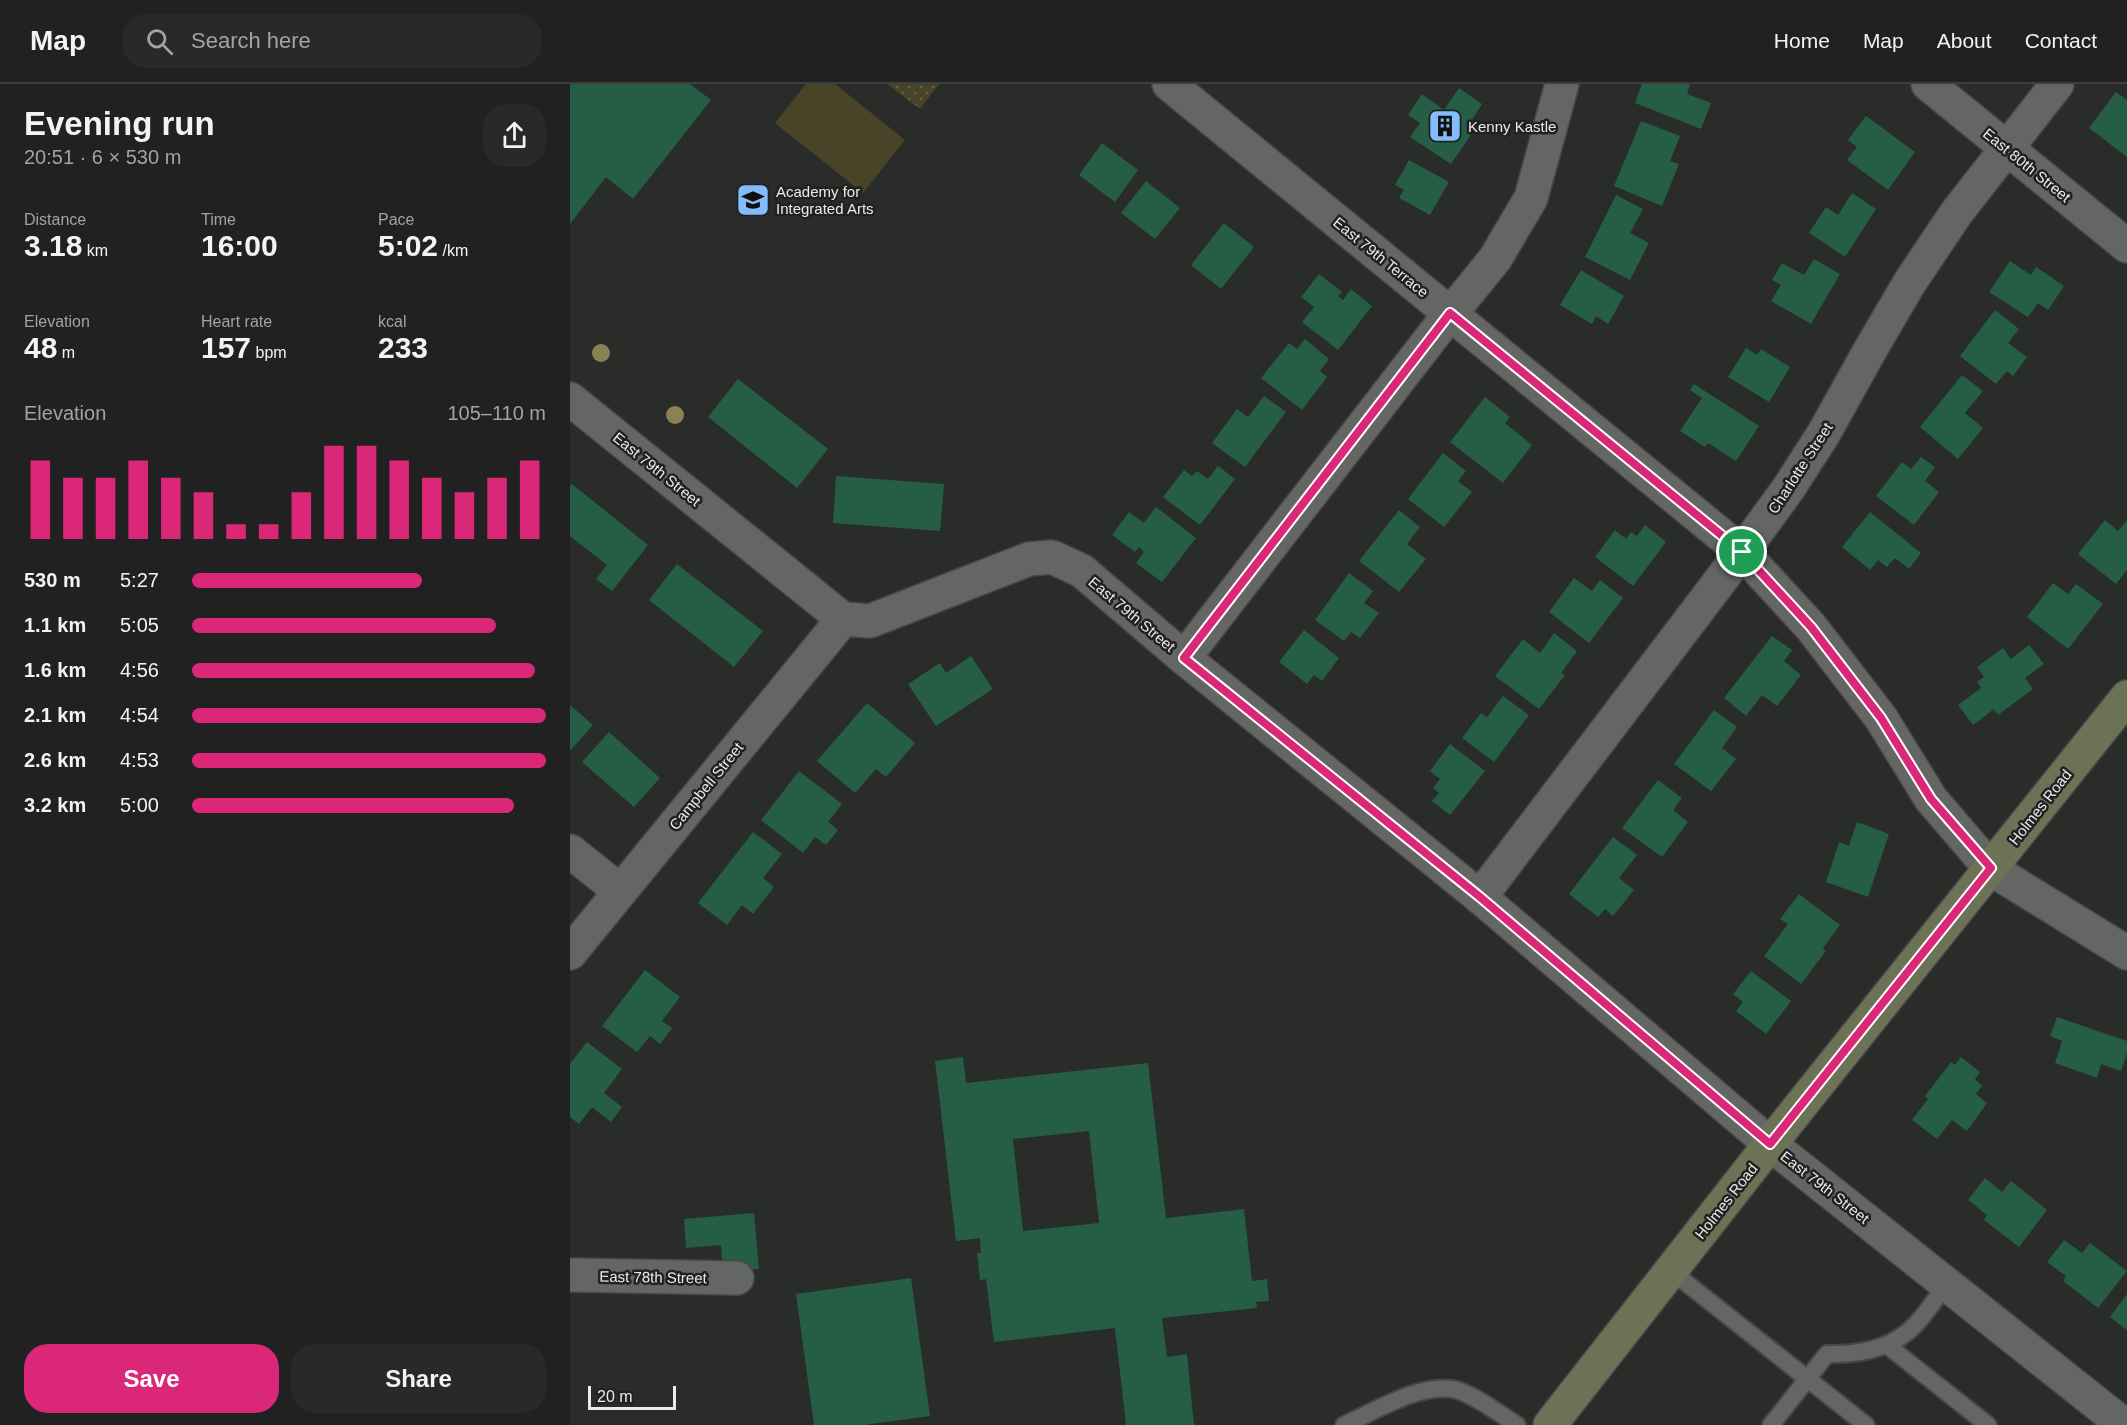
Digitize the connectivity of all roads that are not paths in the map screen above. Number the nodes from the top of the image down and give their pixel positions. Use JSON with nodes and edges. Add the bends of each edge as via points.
{"nodes":[{"id":1,"x":1169,"y":84,"type":"edge"},
{"id":2,"x":1562,"y":84,"type":"edge"},
{"id":3,"x":1928,"y":84,"type":"edge"},
{"id":4,"x":2057,"y":84,"type":"edge"},
{"id":5,"x":2006,"y":148,"type":"junction"},
{"id":6,"x":2127,"y":246,"type":"edge"},
{"id":7,"x":1450,"y":313,"type":"junction"},
{"id":8,"x":570,"y":399,"type":"edge"},
{"id":9,"x":1742,"y":552,"type":"junction"},
{"id":10,"x":843,"y":620,"type":"junction"},
{"id":11,"x":1184,"y":658,"type":"junction"},
{"id":12,"x":2127,"y":697,"type":"edge"},
{"id":13,"x":570,"y":851,"type":"edge"},
{"id":14,"x":1991,"y":868,"type":"junction"},
{"id":15,"x":620,"y":891,"type":"junction"},
{"id":16,"x":1480,"y":897,"type":"junction"},
{"id":17,"x":570,"y":953,"type":"edge"},
{"id":18,"x":2127,"y":953,"type":"edge"},
{"id":19,"x":1770,"y":1144,"type":"junction"},
{"id":20,"x":1671,"y":1271,"type":"junction"},
{"id":21,"x":570,"y":1275,"type":"edge"},
{"id":22,"x":737,"y":1278,"type":"dead end"},
{"id":23,"x":1947,"y":1284,"type":"junction"},
{"id":24,"x":1888,"y":1346,"type":"junction"},
{"id":25,"x":1807,"y":1378,"type":"junction"},
{"id":26,"x":1344,"y":1425,"type":"edge"},
{"id":27,"x":1517,"y":1425,"type":"edge"},
{"id":28,"x":1550,"y":1425,"type":"edge"},
{"id":29,"x":1771,"y":1425,"type":"edge"},
{"id":30,"x":1866,"y":1425,"type":"edge"},
{"id":31,"x":1988,"y":1425,"type":"edge"},
{"id":32,"x":2124,"y":1425,"type":"edge"}],
"edges":[{"from":1,"to":7,"type":"street","name":"East 79th Terrace"},
{"from":2,"to":7,"type":"street","via":[[1532,198],[1495,259]]},
{"from":3,"to":5,"type":"street","name":"East 80th Street"},
{"from":4,"to":5,"type":"street","name":"Charlotte Street"},
{"from":5,"to":6,"type":"street","name":"East 80th Street"},
{"from":5,"to":9,"type":"street","name":"Charlotte Street","via":[[1910,282],[1824,433]]},
{"from":7,"to":9,"type":"street","name":"East 79th Terrace"},
{"from":7,"to":11,"type":"street"},
{"from":8,"to":10,"type":"street","name":"East 79th Street"},
{"from":9,"to":14,"type":"street","name":"East 79th Terrace","via":[[1811,627],[1881,718],[1931,799]]},
{"from":9,"to":16,"type":"street","name":"Charlotte Street"},
{"from":10,"to":11,"type":"street","name":"East 79th Street","via":[[870,621],[1029,560],[1052,558],[1082,571]]},
{"from":10,"to":15,"type":"street","name":"Campbell Street"},
{"from":11,"to":16,"type":"street","name":"East 79th Street"},
{"from":12,"to":14,"type":"main road","name":"Holmes Road"},
{"from":13,"to":15,"type":"street"},
{"from":14,"to":18,"type":"street","name":"East 79th Terrace"},
{"from":14,"to":19,"type":"main road","name":"Holmes Road"},
{"from":15,"to":17,"type":"street","name":"Campbell Street"},
{"from":16,"to":19,"type":"street","name":"East 79th Street"},
{"from":19,"to":20,"type":"main road","name":"Holmes Road"},
{"from":19,"to":23,"type":"street","name":"East 79th Street"},
{"from":20,"to":25,"type":"lane"},
{"from":20,"to":28,"type":"main road","name":"Holmes Road"},
{"from":21,"to":22,"type":"street","name":"East 78th Street"},
{"from":23,"to":24,"type":"lane","via":[[1914,1326]]},
{"from":23,"to":32,"type":"street","name":"East 79th Street"},
{"from":24,"to":25,"type":"lane","via":[[1827,1354]]},
{"from":24,"to":31,"type":"lane"},
{"from":25,"to":29,"type":"lane"},
{"from":25,"to":30,"type":"lane"},
{"from":26,"to":27,"type":"lane","via":[[1420,1390],[1454,1389],[1490,1406]]}]}
